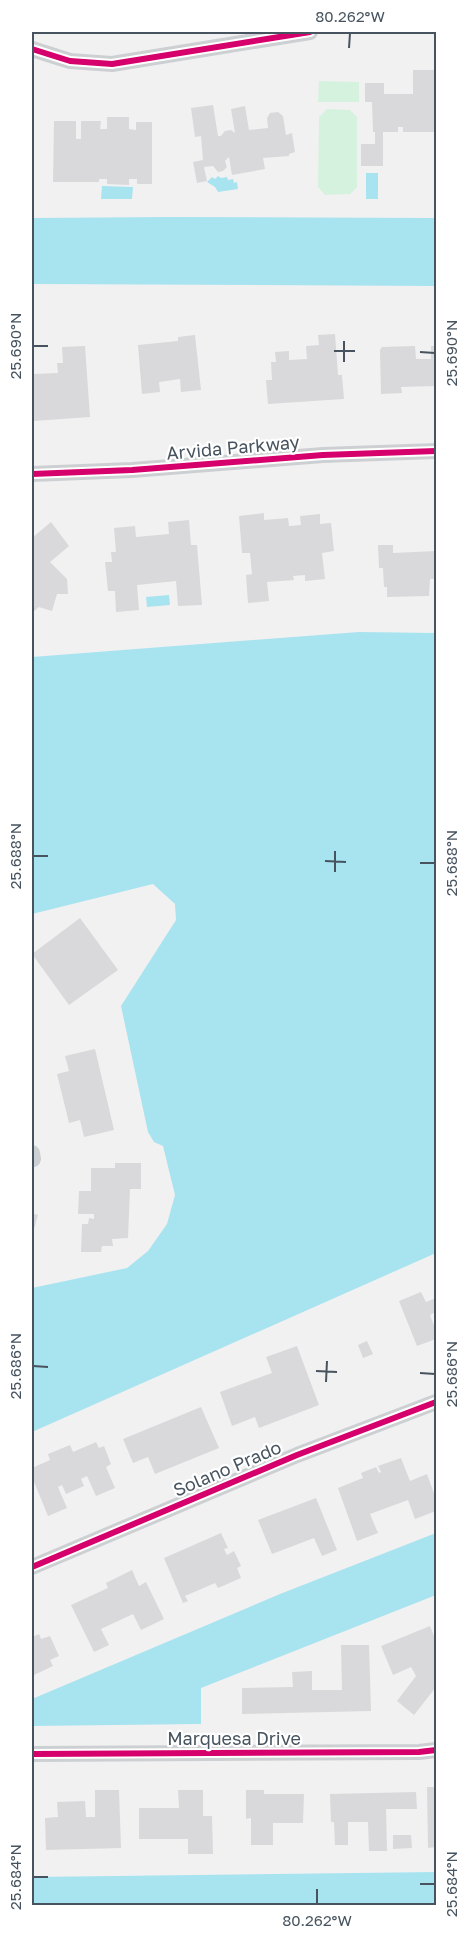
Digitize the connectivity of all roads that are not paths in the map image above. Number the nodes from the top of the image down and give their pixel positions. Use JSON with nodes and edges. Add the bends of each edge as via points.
{"nodes":[{"id":1,"x":310,"y":32,"type":"edge"},
{"id":2,"x":32,"y":49,"type":"edge"},
{"id":3,"x":436,"y":451,"type":"edge"},
{"id":4,"x":32,"y":474,"type":"edge"},
{"id":5,"x":436,"y":1402,"type":"edge"},
{"id":6,"x":32,"y":1567,"type":"edge"},
{"id":7,"x":436,"y":1750,"type":"edge"},
{"id":8,"x":32,"y":1754,"type":"edge"}],
"edges":[{"from":1,"to":2,"type":"street","via":[[112,64],[70,61]]},
{"from":3,"to":4,"type":"street","name":"Arvida Parkway"},
{"from":5,"to":6,"type":"street","name":"Solano Prado","via":[[297,1455]]},
{"from":7,"to":8,"type":"street","name":"Marquesa Drive"}]}
